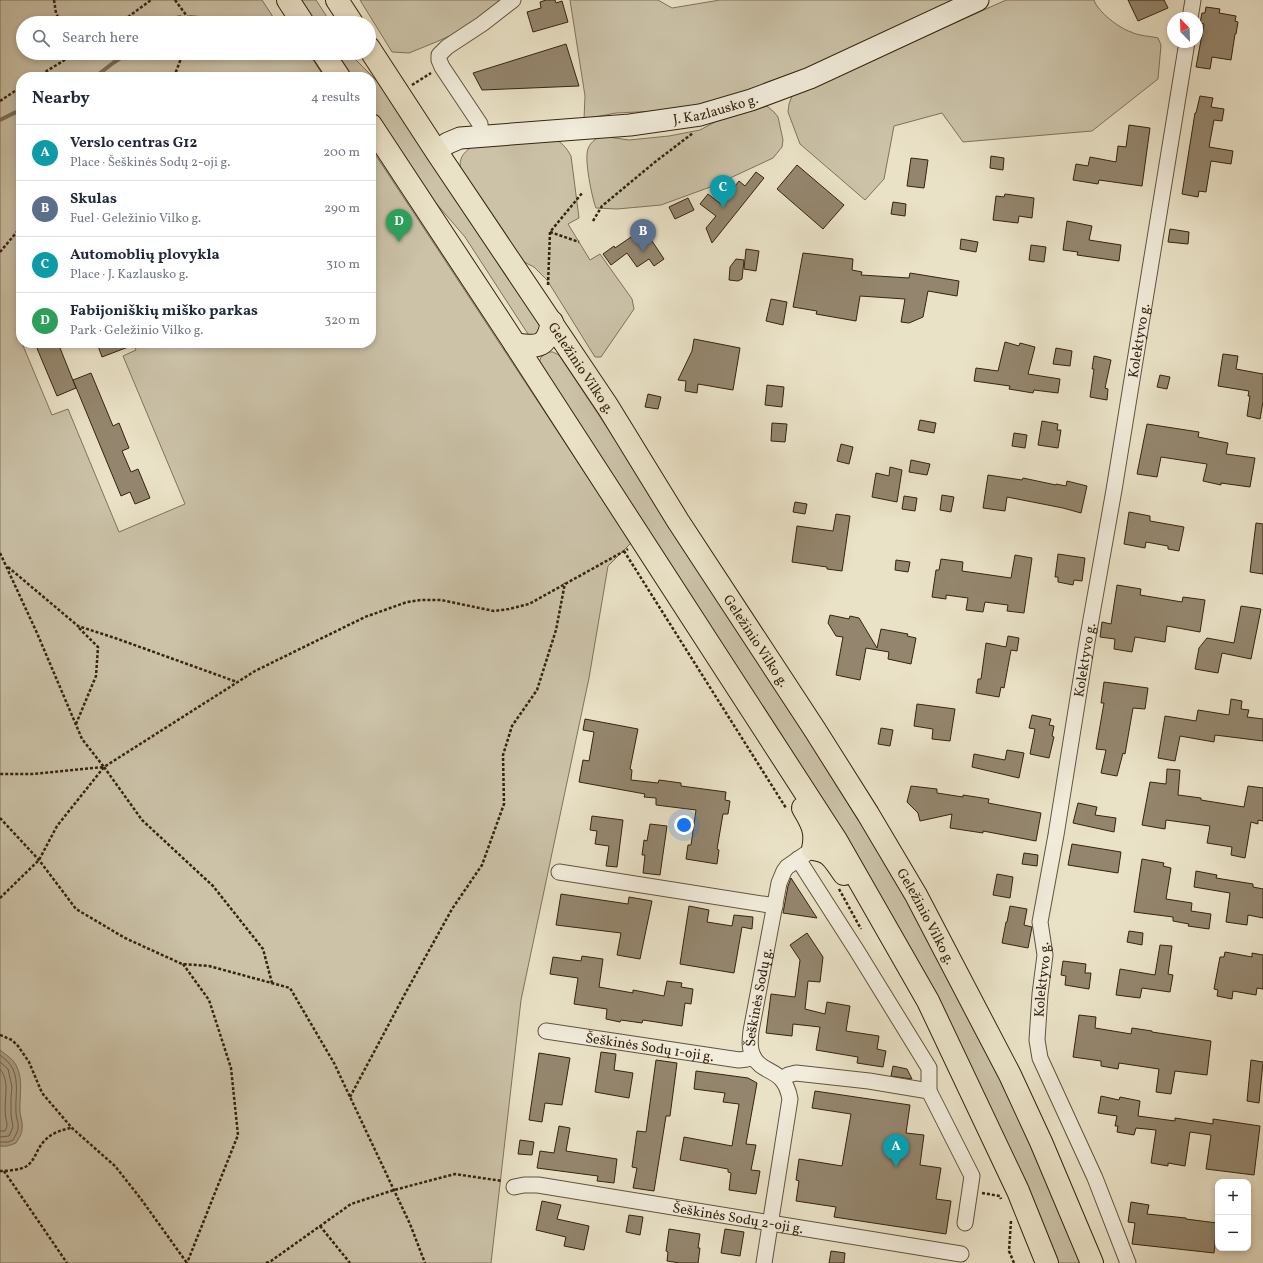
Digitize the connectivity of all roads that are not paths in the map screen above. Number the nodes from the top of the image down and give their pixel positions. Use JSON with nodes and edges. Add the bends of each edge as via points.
{"nodes":[{"id":1,"x":288,"y":0,"type":"edge"},
{"id":2,"x":337,"y":0,"type":"edge"},
{"id":3,"x":513,"y":0,"type":"edge"},
{"id":4,"x":978,"y":0,"type":"edge"},
{"id":5,"x":1193,"y":0,"type":"edge"},
{"id":6,"x":1191,"y":12,"type":"edge"},
{"id":7,"x":298,"y":16,"type":"edge"},
{"id":8,"x":347,"y":16,"type":"edge"},
{"id":9,"x":1186,"y":48,"type":"edge"},
{"id":10,"x":376,"y":59,"type":"edge"},
{"id":11,"x":328,"y":60,"type":"edge"},
{"id":12,"x":336,"y":72,"type":"edge"},
{"id":13,"x":376,"y":134,"type":"edge"},
{"id":14,"x":481,"y":136,"type":"junction"},
{"id":15,"x":436,"y":151,"type":"junction"},
{"id":16,"x":552,"y":322,"type":"junction"},
{"id":17,"x":515,"y":344,"type":"junction"},
{"id":18,"x":775,"y":746,"type":"junction"},
{"id":19,"x":806,"y":854,"type":"junction"},
{"id":20,"x":559,"y":872,"type":"dead end"},
{"id":21,"x":775,"y":906,"type":"junction"},
{"id":22,"x":886,"y":928,"type":"junction"},
{"id":23,"x":546,"y":1031,"type":"dead end"},
{"id":24,"x":753,"y":1056,"type":"junction"},
{"id":25,"x":782,"y":1079,"type":"junction"},
{"id":26,"x":929,"y":1091,"type":"junction"},
{"id":27,"x":514,"y":1187,"type":"road end"},
{"id":28,"x":771,"y":1223,"type":"junction"},
{"id":29,"x":965,"y":1223,"type":"dead end"},
{"id":30,"x":961,"y":1254,"type":"dead end"},
{"id":31,"x":764,"y":1263,"type":"edge"},
{"id":32,"x":1048,"y":1263,"type":"edge"},
{"id":33,"x":1092,"y":1263,"type":"edge"},
{"id":34,"x":1128,"y":1263,"type":"edge"}],
"edges":[{"from":1,"to":7,"type":"highway"},
{"from":2,"to":8,"type":"highway"},
{"from":3,"to":14,"type":"street","via":[[439,55],[442,66],[480,124]]},
{"from":4,"to":14,"type":"street","name":"J. Kazlausko g.","via":[[810,78],[751,100],[700,115],[630,125]]},
{"from":5,"to":6,"type":"street"},
{"from":9,"to":34,"type":"street","name":"Kolektyvo g.","via":[[1040,922],[1045,955],[1040,994],[1038,1049],[1095,1178]]},
{"from":10,"to":15,"type":"highway","name":"Geležinio Vilko g."},
{"from":11,"to":12,"type":"highway"},
{"from":13,"to":17,"type":"highway"},
{"from":14,"to":15,"type":"street","name":"J. Kazlausko g.","via":[[460,138]]},
{"from":15,"to":16,"type":"highway","name":"Geležinio Vilko g."},
{"from":16,"to":17,"type":"highway","via":[[549,337],[543,343],[531,346]]},
{"from":16,"to":33,"type":"highway","name":"Geležinio Vilko g.","via":[[815,730],[916,895],[1010,1075]]},
{"from":17,"to":18,"type":"highway"},
{"from":18,"to":19,"type":"highway","via":[[786,781],[812,825],[815,840]]},
{"from":18,"to":22,"type":"highway","via":[[836,840]]},
{"from":19,"to":21,"type":"street","name":"Šeškinės Sodų g.","via":[[784,871]]},
{"from":19,"to":22,"type":"highway","via":[[823,850],[832,856],[861,903]]},
{"from":19,"to":26,"type":"street","via":[[861,957],[929,1068]]},
{"from":20,"to":21,"type":"street"},
{"from":21,"to":24,"type":"street","name":"Šeškinės Sodų g.","via":[[751,1031]]},
{"from":22,"to":32,"type":"highway","via":[[932,1008],[1018,1191]]},
{"from":23,"to":24,"type":"street","name":"Šeškinės Sodų 1-oji g.","via":[[739,1060]]},
{"from":24,"to":25,"type":"street","name":"Šeškinės Sodų g.","via":[[758,1063]]},
{"from":25,"to":26,"type":"street","via":[[788,1074],[796,1073]]},
{"from":25,"to":28,"type":"street","via":[[790,1099]]},
{"from":26,"to":29,"type":"street","via":[[972,1176]]},
{"from":27,"to":28,"type":"street","name":"Šeškinės Sodų 2-oji g.","via":[[538,1185]]},
{"from":28,"to":30,"type":"street","name":"Šeškinės Sodų 2-oji g."},
{"from":28,"to":31,"type":"street"}]}
